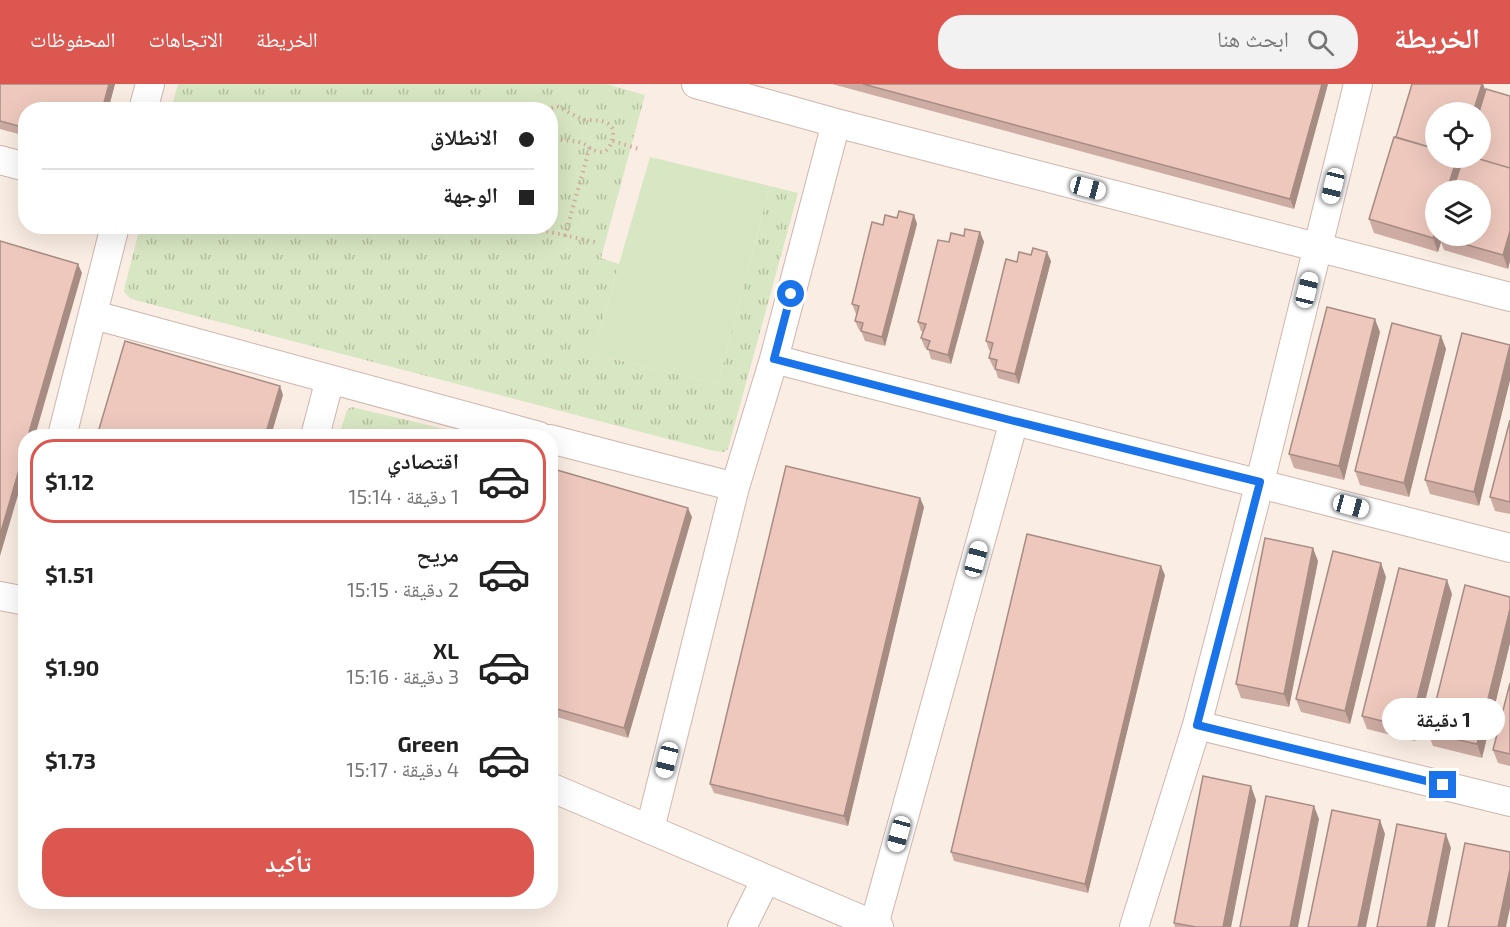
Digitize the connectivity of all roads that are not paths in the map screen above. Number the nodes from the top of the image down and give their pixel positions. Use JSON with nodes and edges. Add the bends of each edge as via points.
{"nodes":[{"id":1,"x":150,"y":84,"type":"edge"},
{"id":2,"x":696,"y":84,"type":"edge"},
{"id":3,"x":1358,"y":84,"type":"edge"},
{"id":4,"x":145,"y":102,"type":"edge"},
{"id":5,"x":836,"y":123,"type":"junction"},
{"id":6,"x":0,"y":160,"type":"edge"},
{"id":7,"x":18,"y":165,"type":"edge"},
{"id":8,"x":113,"y":234,"type":"edge"},
{"id":9,"x":1317,"y":247,"type":"junction"},
{"id":10,"x":1510,"y":297,"type":"edge"},
{"id":11,"x":94,"y":315,"type":"junction"},
{"id":12,"x":774,"y":359,"type":"junction"},
{"id":13,"x":330,"y":379,"type":"junction"},
{"id":14,"x":1014,"y":421,"type":"junction"},
{"id":15,"x":64,"y":429,"type":"edge"},
{"id":16,"x":317,"y":429,"type":"edge"},
{"id":17,"x":496,"y":429,"type":"edge"},
{"id":18,"x":558,"y":441,"type":"edge"},
{"id":19,"x":1260,"y":482,"type":"junction"},
{"id":20,"x":735,"y":488,"type":"junction"},
{"id":21,"x":1510,"y":548,"type":"edge"},
{"id":22,"x":1197,"y":725,"type":"junction"},
{"id":23,"x":558,"y":790,"type":"edge"},
{"id":24,"x":1510,"y":802,"type":"edge"},
{"id":25,"x":650,"y":829,"type":"junction"},
{"id":26,"x":766,"y":879,"type":"junction"},
{"id":27,"x":877,"y":926,"type":"edge"},
{"id":28,"x":742,"y":927,"type":"edge"},
{"id":29,"x":1134,"y":927,"type":"edge"}],
"edges":[{"from":1,"to":4,"type":"street"},
{"from":2,"to":5,"type":"street"},
{"from":3,"to":9,"type":"street"},
{"from":5,"to":9,"type":"street"},
{"from":5,"to":12,"type":"street"},
{"from":6,"to":7,"type":"street"},
{"from":8,"to":11,"type":"street"},
{"from":9,"to":10,"type":"street"},
{"from":9,"to":19,"type":"street"},
{"from":11,"to":13,"type":"street"},
{"from":11,"to":15,"type":"street"},
{"from":12,"to":14,"type":"street"},
{"from":12,"to":20,"type":"street"},
{"from":13,"to":16,"type":"street"},
{"from":13,"to":17,"type":"street"},
{"from":14,"to":19,"type":"street"},
{"from":14,"to":27,"type":"street"},
{"from":18,"to":20,"type":"street"},
{"from":19,"to":21,"type":"street"},
{"from":19,"to":22,"type":"street"},
{"from":20,"to":25,"type":"street"},
{"from":22,"to":24,"type":"street"},
{"from":22,"to":29,"type":"street"},
{"from":23,"to":25,"type":"street"},
{"from":25,"to":26,"type":"street"},
{"from":26,"to":27,"type":"street"},
{"from":26,"to":28,"type":"street"}]}
